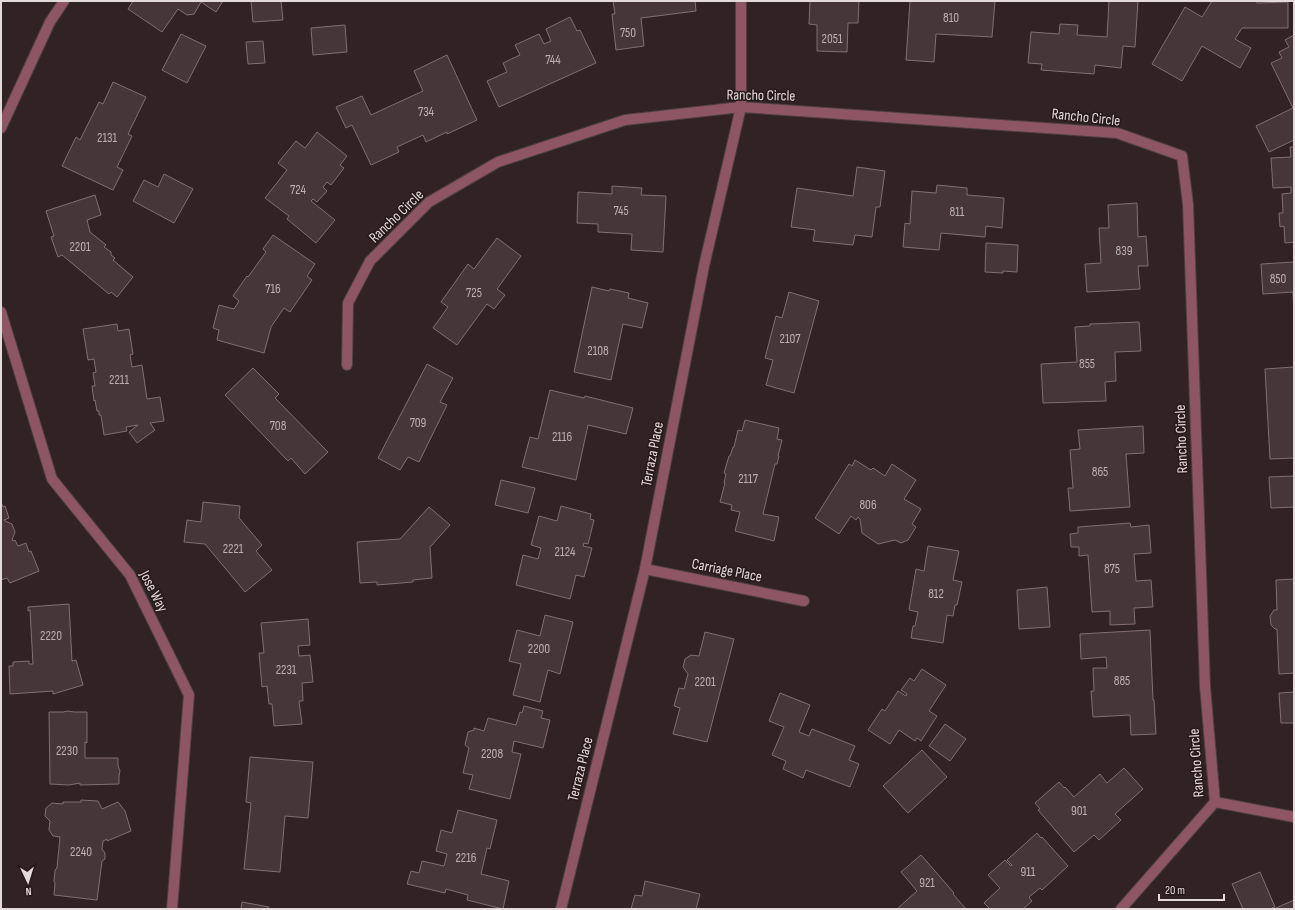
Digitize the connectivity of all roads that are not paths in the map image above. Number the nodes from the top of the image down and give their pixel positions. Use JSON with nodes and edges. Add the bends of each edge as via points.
{"nodes":[{"id":1,"x":64,"y":1,"type":"edge"},
{"id":2,"x":741,"y":1,"type":"edge"},
{"id":3,"x":742,"y":107,"type":"junction"},
{"id":4,"x":1,"y":128,"type":"edge"},
{"id":5,"x":1,"y":312,"type":"edge"},
{"id":6,"x":347,"y":365,"type":"dead end"},
{"id":7,"x":645,"y":569,"type":"junction"},
{"id":8,"x":804,"y":601,"type":"dead end"},
{"id":9,"x":1215,"y":802,"type":"junction"},
{"id":10,"x":1294,"y":818,"type":"edge"},
{"id":11,"x":172,"y":909,"type":"edge"},
{"id":12,"x":561,"y":909,"type":"edge"},
{"id":13,"x":1121,"y":909,"type":"edge"}],
"edges":[{"from":1,"to":4,"type":"street","via":[[50,22]]},
{"from":2,"to":3,"type":"street","name":"Terraza Place"},
{"from":3,"to":6,"type":"street","name":"Rancho Circle","via":[[625,120],[498,162],[429,202],[370,261],[348,303]]},
{"from":3,"to":7,"type":"street","name":"Terraza Place","via":[[704,266]]},
{"from":3,"to":9,"type":"street","name":"Rancho Circle","via":[[1117,132],[1182,156],[1188,204],[1205,686]]},
{"from":5,"to":11,"type":"street","name":"Jose Way","via":[[52,479],[130,575],[189,695]]},
{"from":7,"to":8,"type":"street","name":"Carriage Place"},
{"from":7,"to":12,"type":"street","name":"Terraza Place"},
{"from":9,"to":10,"type":"street"},
{"from":9,"to":13,"type":"street","name":"Rancho Circle"}]}
